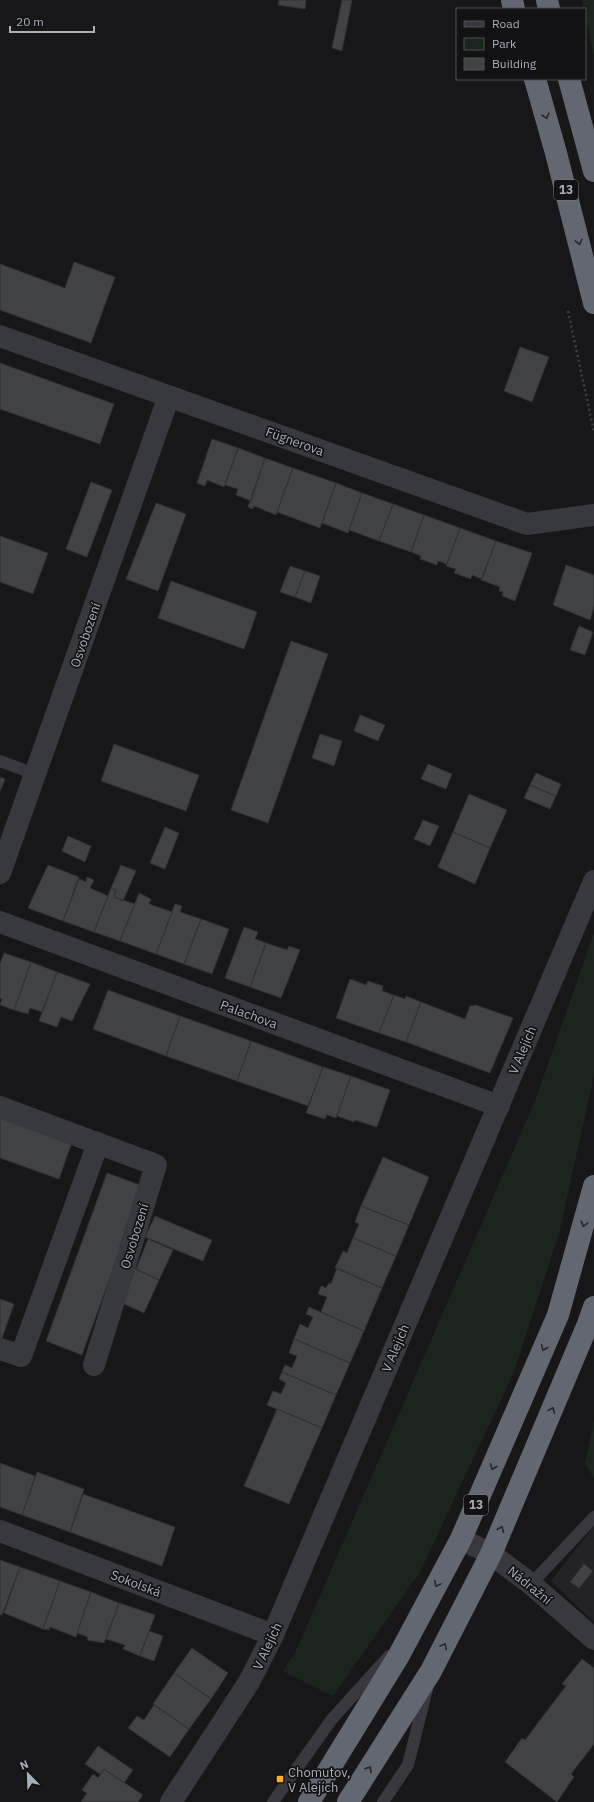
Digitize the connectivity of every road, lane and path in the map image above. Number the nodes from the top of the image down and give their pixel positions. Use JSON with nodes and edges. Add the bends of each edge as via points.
{"nodes":[{"id":1,"x":535,"y":80,"type":"edge"},
{"id":2,"x":569,"y":80,"type":"edge"},
{"id":3,"x":594,"y":171,"type":"edge"},
{"id":4,"x":594,"y":303,"type":"edge"},
{"id":5,"x":0,"y":336,"type":"edge"},
{"id":6,"x":169,"y":396,"type":"junction"},
{"id":7,"x":594,"y":515,"type":"edge"},
{"id":8,"x":0,"y":761,"type":"edge"},
{"id":9,"x":35,"y":774,"type":"junction"},
{"id":10,"x":0,"y":873,"type":"edge"},
{"id":11,"x":594,"y":881,"type":"edge"},
{"id":12,"x":0,"y":922,"type":"edge"},
{"id":13,"x":499,"y":1106,"type":"junction"},
{"id":14,"x":0,"y":1107,"type":"edge"},
{"id":15,"x":98,"y":1143,"type":"junction"},
{"id":16,"x":594,"y":1186,"type":"edge"},
{"id":17,"x":594,"y":1307,"type":"edge"},
{"id":18,"x":0,"y":1349,"type":"edge"},
{"id":19,"x":94,"y":1365,"type":"dead end"},
{"id":20,"x":594,"y":1517,"type":"edge"},
{"id":21,"x":0,"y":1531,"type":"edge"},
{"id":22,"x":461,"y":1539,"type":"junction"},
{"id":23,"x":491,"y":1554,"type":"junction"},
{"id":24,"x":531,"y":1584,"type":"junction"},
{"id":25,"x":411,"y":1632,"type":"junction"},
{"id":26,"x":273,"y":1634,"type":"junction"},
{"id":27,"x":594,"y":1639,"type":"edge"},
{"id":28,"x":431,"y":1671,"type":"junction"},
{"id":29,"x":171,"y":1802,"type":"edge"},
{"id":30,"x":273,"y":1802,"type":"edge"},
{"id":31,"x":309,"y":1802,"type":"edge"},
{"id":32,"x":348,"y":1802,"type":"edge"},
{"id":33,"x":383,"y":1802,"type":"edge"}],
"edges":[{"from":1,"to":4,"type":"highway","number":"13","one_way":true},
{"from":2,"to":3,"type":"highway","number":"13"},
{"from":5,"to":6,"type":"street","name":"Fügnerova"},
{"from":6,"to":7,"type":"street","name":"Fügnerova","via":[[527,524]]},
{"from":6,"to":9,"type":"street","name":"Osvobození"},
{"from":8,"to":9,"type":"lane"},
{"from":9,"to":10,"type":"street","name":"Osvobození"},
{"from":11,"to":13,"type":"street","name":"V Alejích"},
{"from":12,"to":13,"type":"street","name":"Palachova"},
{"from":13,"to":26,"type":"street","name":"V Alejích"},
{"from":14,"to":15,"type":"street","name":"Osvobození"},
{"from":15,"to":18,"type":"street","via":[[21,1356]]},
{"from":15,"to":19,"type":"street","name":"Osvobození","via":[[156,1165]]},
{"from":16,"to":22,"type":"highway","number":"13","one_way":true,"via":[[558,1315]]},
{"from":23,"to":17,"type":"highway","number":"13","one_way":true},
{"from":20,"to":24,"type":"lane"},
{"from":21,"to":26,"type":"street","name":"Sokolská"},
{"from":22,"to":23,"type":"street","name":"Nádražní"},
{"from":22,"to":25,"type":"highway","number":"13","one_way":true},
{"from":23,"to":24,"type":"street","name":"Nádražní"},
{"from":28,"to":23,"type":"highway","number":"13","one_way":true},
{"from":24,"to":27,"type":"street","name":"Nádražní"},
{"from":25,"to":30,"type":"lane","via":[[332,1719]]},
{"from":25,"to":31,"type":"highway","number":"13"},
{"from":26,"to":29,"type":"street","name":"V Alejích","via":[[249,1682]]},
{"from":32,"to":28,"type":"highway","number":"13","one_way":true},
{"from":28,"to":33,"type":"lane","via":[[408,1765]]}]}
